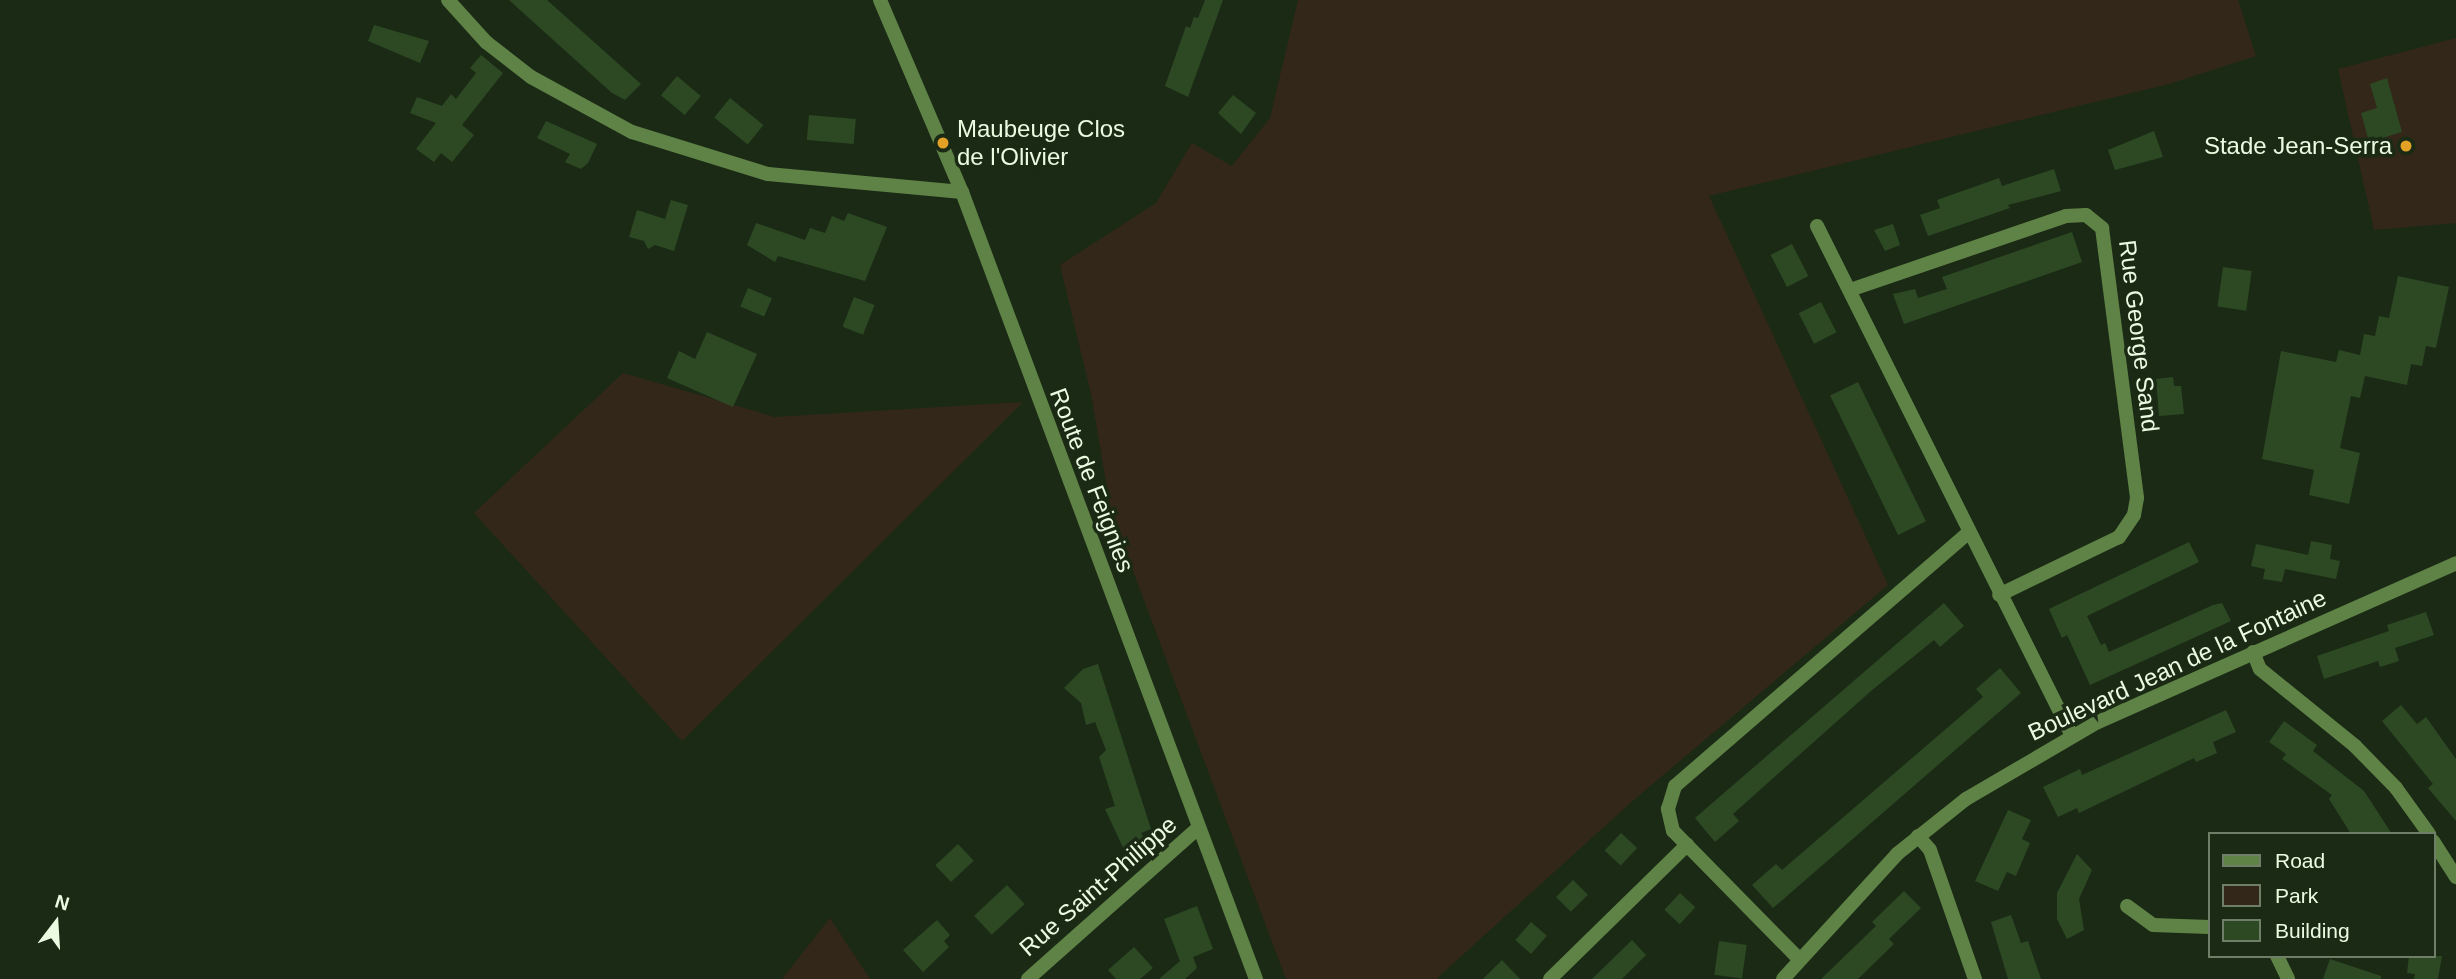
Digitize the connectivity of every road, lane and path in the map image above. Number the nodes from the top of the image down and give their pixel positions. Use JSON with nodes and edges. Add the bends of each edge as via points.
{"nodes":[{"id":1,"x":448,"y":0,"type":"edge"},
{"id":2,"x":880,"y":0,"type":"edge"},
{"id":3,"x":962,"y":192,"type":"junction"},
{"id":4,"x":1817,"y":226,"type":"dead end"},
{"id":5,"x":1850,"y":290,"type":"junction"},
{"id":6,"x":1969,"y":532,"type":"junction"},
{"id":7,"x":2456,"y":563,"type":"edge"},
{"id":8,"x":1999,"y":595,"type":"junction"},
{"id":9,"x":2253,"y":652,"type":"junction"},
{"id":10,"x":2072,"y":736,"type":"junction"},
{"id":11,"x":1198,"y":828,"type":"junction"},
{"id":12,"x":2428,"y":832,"type":"edge"},
{"id":13,"x":1918,"y":836,"type":"junction"},
{"id":14,"x":2435,"y":844,"type":"edge"},
{"id":15,"x":1686,"y":845,"type":"junction"},
{"id":16,"x":2456,"y":877,"type":"edge"},
{"id":17,"x":2127,"y":906,"type":"dead end"},
{"id":18,"x":2208,"y":927,"type":"edge"},
{"id":19,"x":2278,"y":958,"type":"edge"},
{"id":20,"x":1799,"y":959,"type":"junction"},
{"id":21,"x":1028,"y":979,"type":"edge"},
{"id":22,"x":1256,"y":979,"type":"edge"},
{"id":23,"x":1550,"y":979,"type":"edge"},
{"id":24,"x":1783,"y":979,"type":"edge"},
{"id":25,"x":1975,"y":979,"type":"edge"},
{"id":26,"x":2288,"y":979,"type":"edge"}],
"edges":[{"from":1,"to":3,"type":"street","via":[[486,42],[531,77],[632,132],[768,174]]},
{"from":2,"to":3,"type":"street","name":"Route de Feignies"},
{"from":3,"to":11,"type":"street","name":"Route de Feignies"},
{"from":4,"to":5,"type":"street"},
{"from":5,"to":6,"type":"street"},
{"from":5,"to":8,"type":"street","name":"Rue George Sand","via":[[2066,216],[2086,215],[2102,228],[2137,498],[2134,515],[2119,537]]},
{"from":6,"to":8,"type":"street"},
{"from":6,"to":15,"type":"street","via":[[1675,786],[1668,809],[1673,831]]},
{"from":7,"to":9,"type":"street","name":"Boulevard Jean de la Fontaine"},
{"from":8,"to":10,"type":"street"},
{"from":9,"to":10,"type":"street","name":"Boulevard Jean de la Fontaine"},
{"from":9,"to":12,"type":"street","via":[[2260,669],[2396,788]]},
{"from":10,"to":13,"type":"street","name":"Boulevard Jean de la Fontaine","via":[[1966,799]]},
{"from":11,"to":21,"type":"street","name":"Rue Saint-Philippe"},
{"from":11,"to":22,"type":"street","name":"Route de Feignies"},
{"from":13,"to":20,"type":"street","name":"Boulevard Jean de la Fontaine"},
{"from":13,"to":25,"type":"street","via":[[1930,850]]},
{"from":14,"to":16,"type":"street"},
{"from":15,"to":20,"type":"street"},
{"from":15,"to":23,"type":"street"},
{"from":17,"to":18,"type":"street","via":[[2153,925]]},
{"from":19,"to":26,"type":"street"},
{"from":20,"to":24,"type":"street","name":"Boulevard Jean de la Fontaine"}]}
